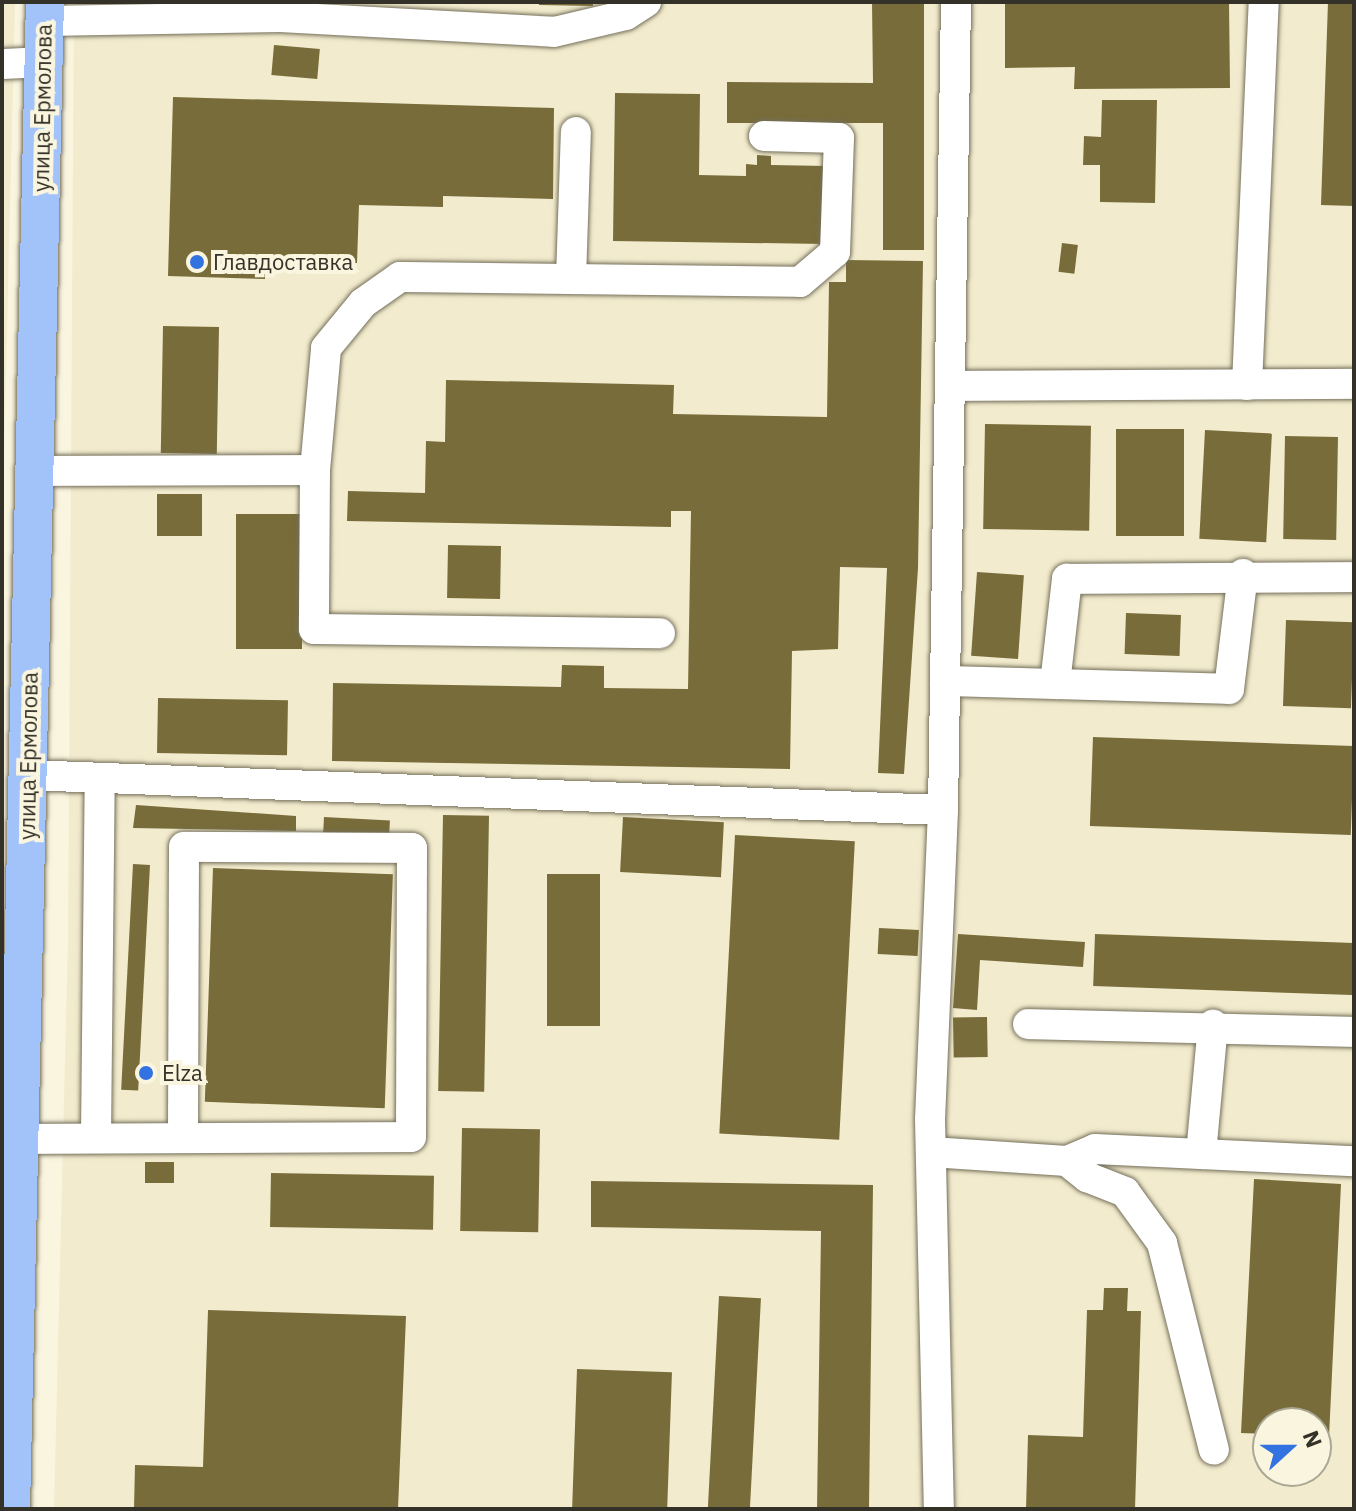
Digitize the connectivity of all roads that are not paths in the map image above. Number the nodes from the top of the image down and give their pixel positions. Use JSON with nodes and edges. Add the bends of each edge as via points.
{"nodes":[{"id":1,"x":956,"y":2,"type":"edge"},
{"id":2,"x":1264,"y":2,"type":"edge"},
{"id":3,"x":633,"y":6,"type":"edge"},
{"id":4,"x":280,"y":10,"type":"edge"},
{"id":5,"x":45,"y":12,"type":"edge"},
{"id":6,"x":44,"y":62,"type":"junction"},
{"id":7,"x":2,"y":64,"type":"edge"},
{"id":8,"x":576,"y":132,"type":"dead end"},
{"id":9,"x":764,"y":136,"type":"dead end"},
{"id":10,"x":571,"y":279,"type":"junction"},
{"id":11,"x":1354,"y":384,"type":"edge"},
{"id":12,"x":1247,"y":385,"type":"junction"},
{"id":13,"x":950,"y":386,"type":"junction"},
{"id":14,"x":315,"y":470,"type":"junction"},
{"id":15,"x":33,"y":471,"type":"junction"},
{"id":16,"x":1243,"y":574,"type":"junction"},
{"id":17,"x":1354,"y":577,"type":"edge"},
{"id":18,"x":660,"y":633,"type":"dead end"},
{"id":19,"x":945,"y":681,"type":"junction"},
{"id":20,"x":1055,"y":684,"type":"junction"},
{"id":21,"x":27,"y":775,"type":"junction"},
{"id":22,"x":100,"y":778,"type":"junction"},
{"id":23,"x":943,"y":810,"type":"junction"},
{"id":24,"x":13,"y":1005,"type":"edge"},
{"id":25,"x":1028,"y":1024,"type":"dead end"},
{"id":26,"x":1213,"y":1025,"type":"junction"},
{"id":27,"x":1354,"y":1032,"type":"edge"},
{"id":28,"x":96,"y":1136,"type":"junction"},
{"id":29,"x":183,"y":1136,"type":"junction"},
{"id":30,"x":22,"y":1139,"type":"junction"},
{"id":31,"x":931,"y":1152,"type":"junction"},
{"id":32,"x":1201,"y":1154,"type":"junction"},
{"id":33,"x":1067,"y":1161,"type":"junction"},
{"id":34,"x":1354,"y":1161,"type":"edge"},
{"id":35,"x":8,"y":1360,"type":"edge"},
{"id":36,"x":1214,"y":1450,"type":"dead end"},
{"id":37,"x":11,"y":1509,"type":"edge"},
{"id":38,"x":939,"y":1509,"type":"edge"}],
"edges":[{"from":1,"to":13,"type":"lane"},
{"from":2,"to":12,"type":"lane"},
{"from":3,"to":4,"type":"lane","via":[[554,32]]},
{"from":4,"to":5,"type":"lane"},
{"from":5,"to":6,"type":"main road","name":"улица Ермолова"},
{"from":6,"to":7,"type":"lane"},
{"from":6,"to":15,"type":"main road","name":"улица Ермолова"},
{"from":8,"to":10,"type":"lane"},
{"from":9,"to":10,"type":"lane","via":[[839,138],[835,252],[800,282]]},
{"from":10,"to":14,"type":"lane","via":[[400,277],[363,303],[326,348]]},
{"from":11,"to":12,"type":"lane"},
{"from":12,"to":13,"type":"lane"},
{"from":13,"to":19,"type":"lane"},
{"from":14,"to":15,"type":"lane"},
{"from":14,"to":18,"type":"lane","via":[[314,629]]},
{"from":15,"to":21,"type":"main road","name":"улица Ермолова"},
{"from":16,"to":17,"type":"lane"},
{"from":16,"to":20,"type":"lane","via":[[1067,579]]},
{"from":16,"to":20,"type":"lane","via":[[1229,689]]},
{"from":19,"to":20,"type":"lane"},
{"from":19,"to":23,"type":"lane"},
{"from":21,"to":22,"type":"lane"},
{"from":21,"to":24,"type":"main road","name":"улица Ермолова"},
{"from":22,"to":23,"type":"lane"},
{"from":22,"to":28,"type":"lane"},
{"from":23,"to":31,"type":"lane"},
{"from":24,"to":30,"type":"main road","name":"улица Ермолова"},
{"from":25,"to":26,"type":"lane"},
{"from":26,"to":27,"type":"lane"},
{"from":26,"to":32,"type":"lane"},
{"from":28,"to":29,"type":"lane"},
{"from":28,"to":30,"type":"lane"},
{"from":29,"to":29,"type":"lane","via":[[411,1137],[412,848],[184,847]]},
{"from":30,"to":35,"type":"main road","name":"улица Ермолова"},
{"from":31,"to":33,"type":"lane"},
{"from":31,"to":38,"type":"lane"},
{"from":32,"to":33,"type":"lane","via":[[1095,1149]]},
{"from":32,"to":34,"type":"lane"},
{"from":33,"to":36,"type":"lane","via":[[1087,1177],[1125,1192],[1162,1243]]},
{"from":35,"to":37,"type":"main road","name":"улица Ермолова"}]}
